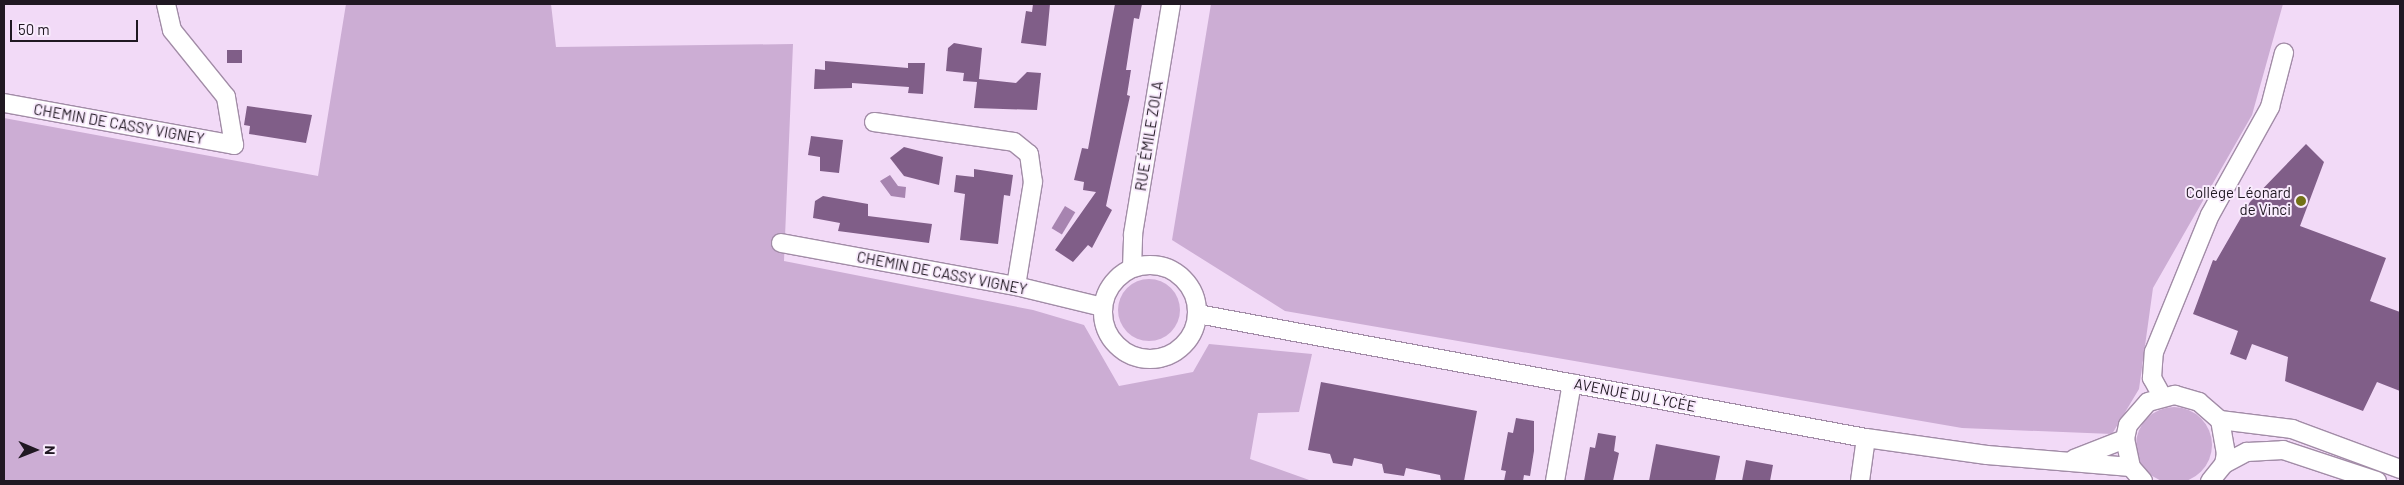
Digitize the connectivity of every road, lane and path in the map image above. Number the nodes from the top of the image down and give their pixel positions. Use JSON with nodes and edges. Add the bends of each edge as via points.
{"nodes":[{"id":1,"x":166,"y":4,"type":"edge"},
{"id":2,"x":1170,"y":4,"type":"edge"},
{"id":3,"x":2284,"y":53,"type":"dead end"},
{"id":4,"x":4,"y":103,"type":"edge"},
{"id":5,"x":874,"y":122,"type":"dead end"},
{"id":6,"x":781,"y":243,"type":"dead end"},
{"id":7,"x":1132,"y":268,"type":"junction"},
{"id":8,"x":1016,"y":286,"type":"junction"},
{"id":9,"x":1103,"y":307,"type":"junction"},
{"id":10,"x":1198,"y":314,"type":"junction"},
{"id":11,"x":1572,"y":383,"type":"junction"},
{"id":12,"x":2162,"y":396,"type":"junction"},
{"id":13,"x":2220,"y":420,"type":"junction"},
{"id":14,"x":1866,"y":438,"type":"junction"},
{"id":15,"x":2125,"y":439,"type":"junction"},
{"id":16,"x":2074,"y":459,"type":"junction"},
{"id":17,"x":2224,"y":464,"type":"junction"},
{"id":18,"x":2131,"y":467,"type":"junction"},
{"id":19,"x":2400,"y":469,"type":"edge"},
{"id":20,"x":1555,"y":481,"type":"edge"},
{"id":21,"x":1860,"y":481,"type":"edge"},
{"id":22,"x":2143,"y":481,"type":"edge"},
{"id":23,"x":2210,"y":481,"type":"edge"},
{"id":24,"x":2377,"y":481,"type":"edge"}],
"edges":[{"from":1,"to":4,"type":"street","name":"CHEMIN DE CASSY VIGNEY","via":[[172,30],[226,97],[234,145]]},
{"from":2,"to":7,"type":"street","name":"RUE ÉMILE ZOLA","via":[[1133,234]]},
{"from":3,"to":12,"type":"street","via":[[2270,107],[2210,215],[2154,352],[2152,378]]},
{"from":5,"to":8,"type":"street","via":[[1014,142],[1029,154],[1033,182]]},
{"from":6,"to":8,"type":"street","name":"CHEMIN DE CASSY VIGNEY"},
{"from":7,"to":9,"type":"street","via":[[1112,284]]},
{"from":7,"to":10,"type":"street","via":[[1155,265],[1178,273],[1189,284]]},
{"from":8,"to":9,"type":"street","name":"CHEMIN DE CASSY VIGNEY"},
{"from":9,"to":10,"type":"street","via":[[1104,322],[1114,342],[1132,356],[1146,360],[1176,353],[1195,329]]},
{"from":10,"to":11,"type":"street","name":"AVENUE DU LYCÉE"},
{"from":11,"to":14,"type":"street","name":"AVENUE DU LYCÉE"},
{"from":11,"to":20,"type":"street"},
{"from":12,"to":13,"type":"street","via":[[2187,397]]},
{"from":12,"to":15,"type":"street","via":[[2136,412]]},
{"from":13,"to":17,"type":"street","via":[[2226,442]]},
{"from":13,"to":19,"type":"street","via":[[2292,429]]},
{"from":14,"to":16,"type":"street","name":"AVENUE DU LYCÉE","via":[[1987,455]]},
{"from":14,"to":21,"type":"street"},
{"from":15,"to":16,"type":"street","name":"AVENUE DU LYCÉE"},
{"from":15,"to":18,"type":"street"},
{"from":16,"to":18,"type":"street","name":"AVENUE DU LYCÉE","via":[[2099,467]]},
{"from":17,"to":23,"type":"street"},
{"from":17,"to":24,"type":"street","via":[[2247,452],[2283,450]]},
{"from":18,"to":22,"type":"street"}]}
